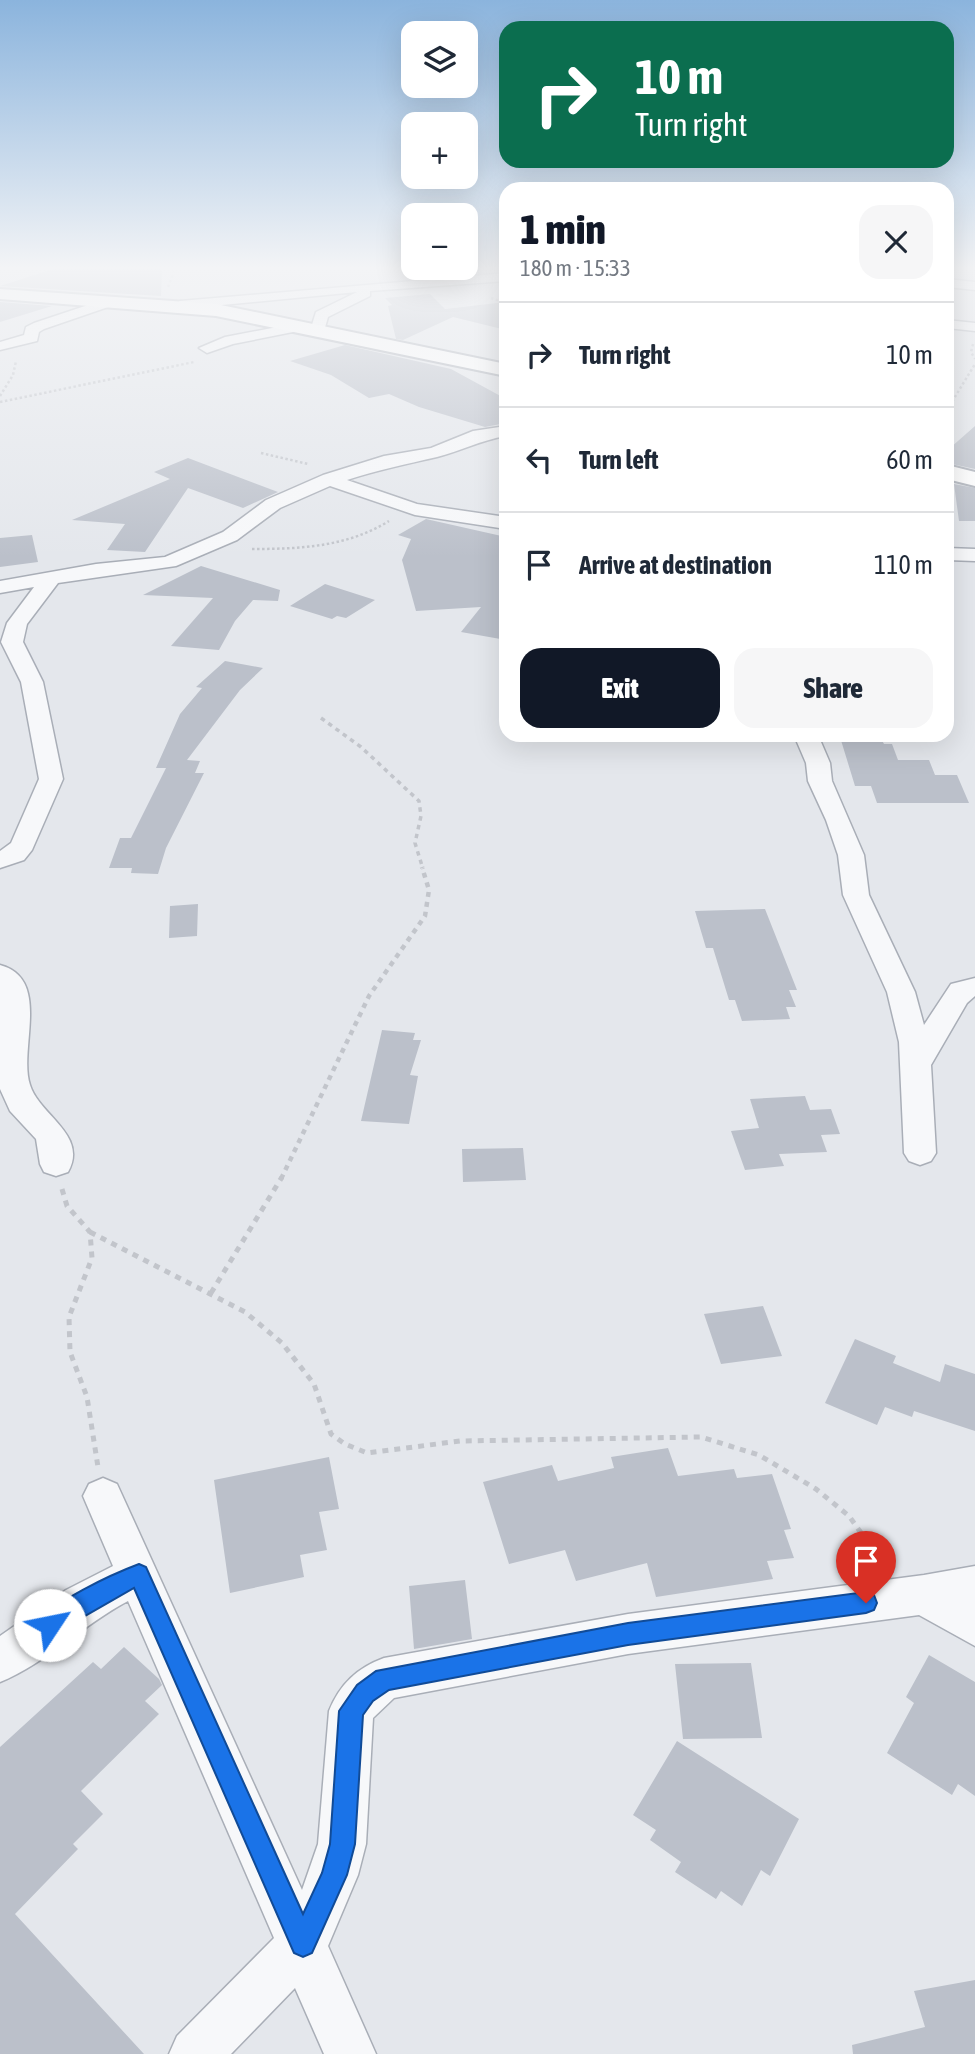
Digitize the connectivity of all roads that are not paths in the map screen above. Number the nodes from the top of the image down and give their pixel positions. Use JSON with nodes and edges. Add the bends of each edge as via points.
{"nodes":[{"id":1,"x":481,"y":365,"type":"edge"},
{"id":2,"x":499,"y":369,"type":"edge"},
{"id":3,"x":499,"y":433,"type":"edge"},
{"id":4,"x":954,"y":474,"type":"edge"},
{"id":5,"x":337,"y":477,"type":"junction"},
{"id":6,"x":975,"y":479,"type":"edge"},
{"id":7,"x":499,"y":522,"type":"edge"},
{"id":8,"x":954,"y":554,"type":"edge"},
{"id":9,"x":975,"y":555,"type":"edge"},
{"id":10,"x":50,"y":580,"type":"junction"},
{"id":11,"x":0,"y":587,"type":"edge"},
{"id":12,"x":809,"y":742,"type":"edge"},
{"id":13,"x":0,"y":860,"type":"edge"},
{"id":14,"x":0,"y":974,"type":"edge"},
{"id":15,"x":975,"y":987,"type":"edge"},
{"id":16,"x":915,"y":1065,"type":"junction"},
{"id":17,"x":920,"y":1153,"type":"dead end"},
{"id":18,"x":56,"y":1164,"type":"road end"},
{"id":19,"x":103,"y":1496,"type":"road end"},
{"id":20,"x":139,"y":1574,"type":"junction"},
{"id":21,"x":975,"y":1585,"type":"edge"},
{"id":22,"x":921,"y":1595,"type":"junction"},
{"id":23,"x":975,"y":1626,"type":"edge"},
{"id":24,"x":0,"y":1661,"type":"edge"},
{"id":25,"x":303,"y":1944,"type":"junction"},
{"id":26,"x":195,"y":2054,"type":"edge"},
{"id":27,"x":350,"y":2054,"type":"edge"}],
"edges":[{"from":1,"to":2,"type":"main road"},
{"from":3,"to":5,"type":"street"},
{"from":4,"to":6,"type":"main road"},
{"from":5,"to":7,"type":"street","via":[[381,502],[406,509]]},
{"from":5,"to":10,"type":"street","via":[[273,504],[202,550],[161,564]]},
{"from":8,"to":9,"type":"street"},
{"from":10,"to":11,"type":"street"},
{"from":10,"to":13,"type":"street","via":[[17,623],[12,642],[33,682],[51,779],[23,845]]},
{"from":12,"to":16,"type":"street","via":[[851,855],[856,895],[901,992]]},
{"from":14,"to":18,"type":"street","via":[[11,983],[15,1000],[13,1082],[21,1103],[52,1135]]},
{"from":15,"to":16,"type":"street","via":[[955,998]]},
{"from":16,"to":17,"type":"street"},
{"from":19,"to":20,"type":"street"},
{"from":20,"to":24,"type":"street","via":[[81,1604]]},
{"from":20,"to":25,"type":"street"},
{"from":21,"to":22,"type":"street"},
{"from":22,"to":23,"type":"street"},
{"from":22,"to":25,"type":"street","via":[[628,1634],[384,1679],[351,1711],[342,1844],[334,1875]]},
{"from":25,"to":26,"type":"street"},
{"from":25,"to":27,"type":"street"}]}
